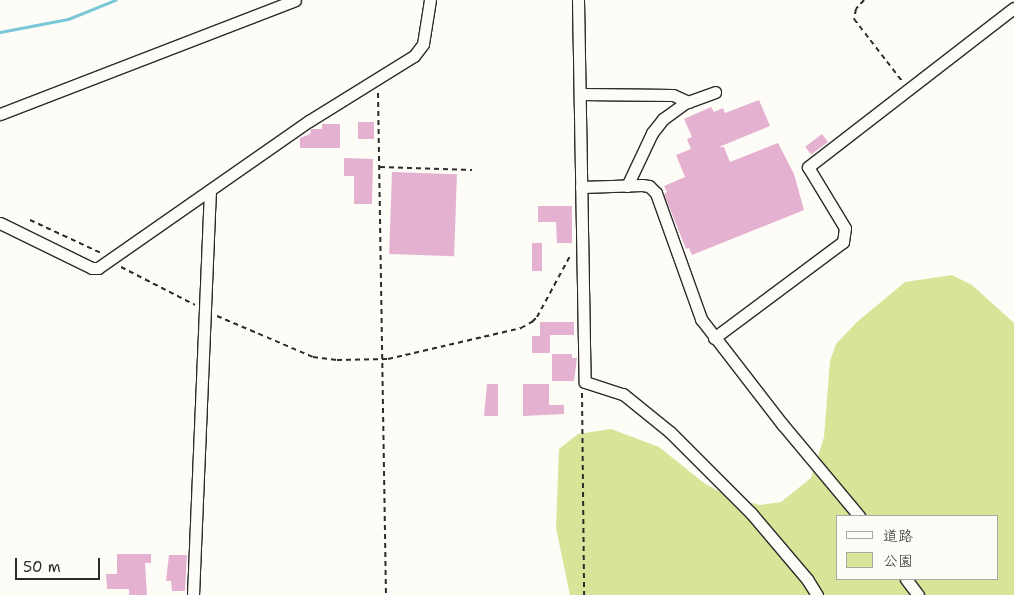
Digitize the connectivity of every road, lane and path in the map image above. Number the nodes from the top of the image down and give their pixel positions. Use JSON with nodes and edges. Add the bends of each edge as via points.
{"nodes":[{"id":1,"x":295,"y":0,"type":"edge"},
{"id":2,"x":430,"y":0,"type":"edge"},
{"id":3,"x":578,"y":0,"type":"edge"},
{"id":4,"x":864,"y":0,"type":"edge"},
{"id":5,"x":1014,"y":8,"type":"edge"},
{"id":6,"x":376,"y":81,"type":"junction"},
{"id":7,"x":908,"y":90,"type":"junction"},
{"id":8,"x":715,"y":92,"type":"dead end"},
{"id":9,"x":580,"y":94,"type":"junction"},
{"id":10,"x":689,"y":102,"type":"junction"},
{"id":11,"x":0,"y":114,"type":"edge"},
{"id":12,"x":380,"y":167,"type":"junction"},
{"id":13,"x":472,"y":170,"type":"dead end"},
{"id":14,"x":627,"y":186,"type":"junction"},
{"id":15,"x":582,"y":187,"type":"junction"},
{"id":16,"x":210,"y":191,"type":"junction"},
{"id":17,"x":30,"y":220,"type":"dead end"},
{"id":18,"x":0,"y":223,"type":"edge"},
{"id":19,"x":582,"y":241,"type":"junction"},
{"id":20,"x":111,"y":259,"type":"junction"},
{"id":21,"x":206,"y":312,"type":"junction"},
{"id":22,"x":714,"y":338,"type":"junction"},
{"id":23,"x":382,"y":359,"type":"junction"},
{"id":24,"x":586,"y":384,"type":"junction"},
{"id":25,"x":858,"y":515,"type":"edge"},
{"id":26,"x":907,"y":580,"type":"edge"},
{"id":27,"x":193,"y":595,"type":"edge"},
{"id":28,"x":386,"y":595,"type":"edge"},
{"id":29,"x":584,"y":595,"type":"edge"},
{"id":30,"x":817,"y":595,"type":"edge"},
{"id":31,"x":918,"y":595,"type":"edge"}],
"edges":[{"from":1,"to":11,"type":"street"},
{"from":2,"to":6,"type":"street","via":[[423,44],[414,56]]},
{"from":3,"to":9,"type":"street"},
{"from":4,"to":7,"type":"path","via":[[856,9],[854,19]]},
{"from":5,"to":7,"type":"street"},
{"from":6,"to":12,"type":"path"},
{"from":6,"to":16,"type":"street","via":[[309,121]]},
{"from":7,"to":22,"type":"street","via":[[808,167],[845,228],[843,242]]},
{"from":8,"to":10,"type":"street"},
{"from":9,"to":10,"type":"street","via":[[673,95]]},
{"from":9,"to":15,"type":"street"},
{"from":10,"to":14,"type":"street","via":[[663,119],[652,133]]},
{"from":12,"to":13,"type":"path"},
{"from":12,"to":23,"type":"path"},
{"from":14,"to":15,"type":"street"},
{"from":14,"to":22,"type":"street","via":[[649,186],[656,193],[698,312]]},
{"from":15,"to":19,"type":"street"},
{"from":16,"to":20,"type":"street"},
{"from":16,"to":21,"type":"street"},
{"from":17,"to":20,"type":"path"},
{"from":18,"to":20,"type":"street","via":[[92,268]]},
{"from":19,"to":23,"type":"path","via":[[532,322],[512,330]]},
{"from":19,"to":24,"type":"street"},
{"from":20,"to":21,"type":"path"},
{"from":21,"to":23,"type":"path","via":[[313,357]]},
{"from":21,"to":27,"type":"street"},
{"from":22,"to":25,"type":"street"},
{"from":23,"to":28,"type":"path"},
{"from":24,"to":29,"type":"path","via":[[582,395]]},
{"from":24,"to":30,"type":"street","via":[[623,394],[670,432],[751,513]]},
{"from":26,"to":31,"type":"street"}]}
